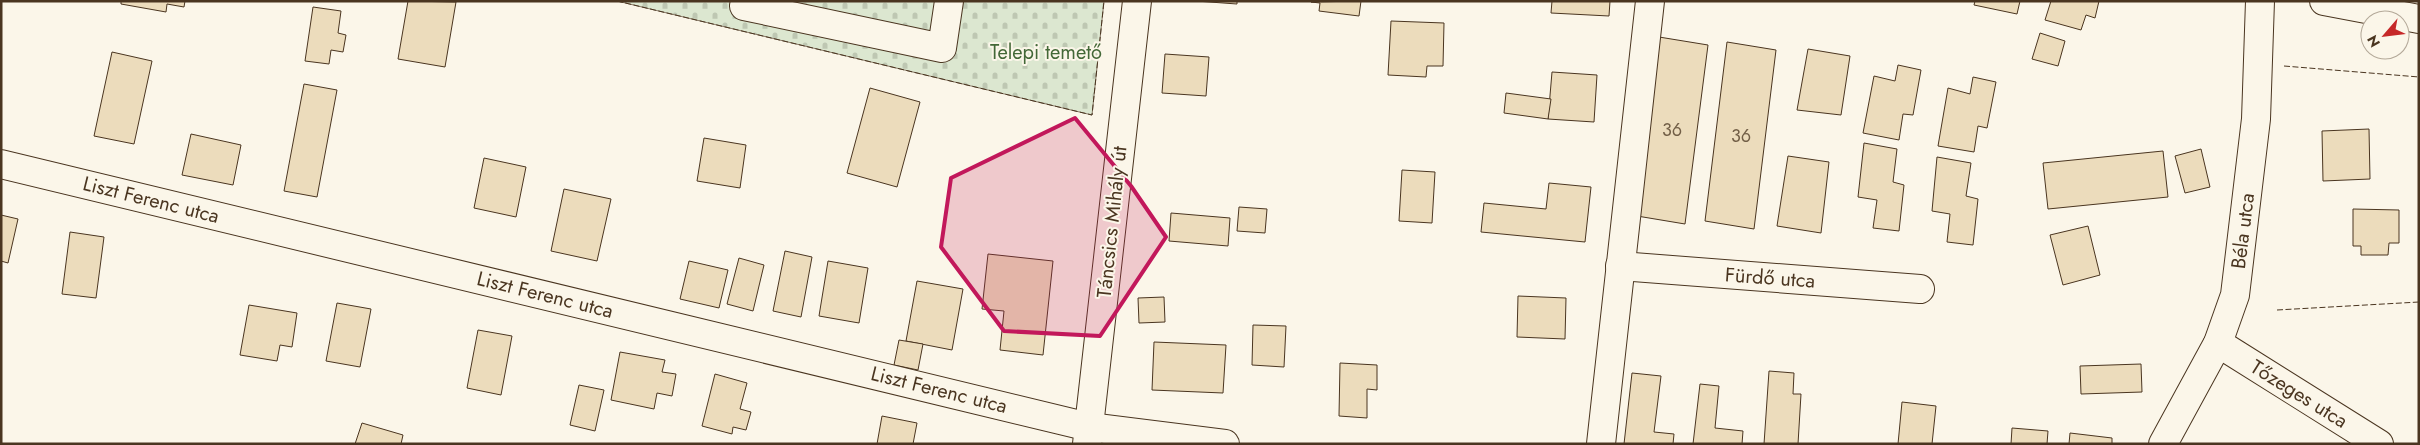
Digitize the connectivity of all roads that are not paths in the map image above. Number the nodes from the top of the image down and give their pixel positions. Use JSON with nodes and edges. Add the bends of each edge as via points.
{"nodes":[{"id":1,"x":745,"y":1,"type":"edge"},
{"id":2,"x":949,"y":1,"type":"edge"},
{"id":3,"x":1137,"y":1,"type":"edge"},
{"id":4,"x":1650,"y":1,"type":"edge"},
{"id":5,"x":2260,"y":1,"type":"edge"},
{"id":6,"x":2324,"y":1,"type":"edge"},
{"id":7,"x":2419,"y":19,"type":"edge"},
{"id":8,"x":1,"y":164,"type":"edge"},
{"id":9,"x":1620,"y":266,"type":"junction"},
{"id":10,"x":1920,"y":290,"type":"dead end"},
{"id":11,"x":2218,"y":343,"type":"junction"},
{"id":12,"x":1088,"y":435,"type":"edge"},
{"id":13,"x":1225,"y":444,"type":"edge"},
{"id":14,"x":1601,"y":444,"type":"edge"},
{"id":15,"x":2163,"y":444,"type":"edge"},
{"id":16,"x":2379,"y":444,"type":"edge"}],
"edges":[{"from":1,"to":2,"type":"street","via":[[744,6],[942,48]]},
{"from":3,"to":12,"type":"street","name":"Táncsics Mihály út"},
{"from":4,"to":9,"type":"street"},
{"from":5,"to":11,"type":"street","name":"Béla utca","via":[[2256,119],[2235,295]]},
{"from":6,"to":7,"type":"street"},
{"from":8,"to":12,"type":"street","name":"Liszt Ferenc utca"},
{"from":9,"to":10,"type":"street","name":"Fürdő utca"},
{"from":9,"to":14,"type":"street"},
{"from":11,"to":15,"type":"street","name":"Béla utca"},
{"from":11,"to":16,"type":"street","name":"Tőzeges utca"},
{"from":12,"to":13,"type":"street","name":"Liszt Ferenc utca"}]}
